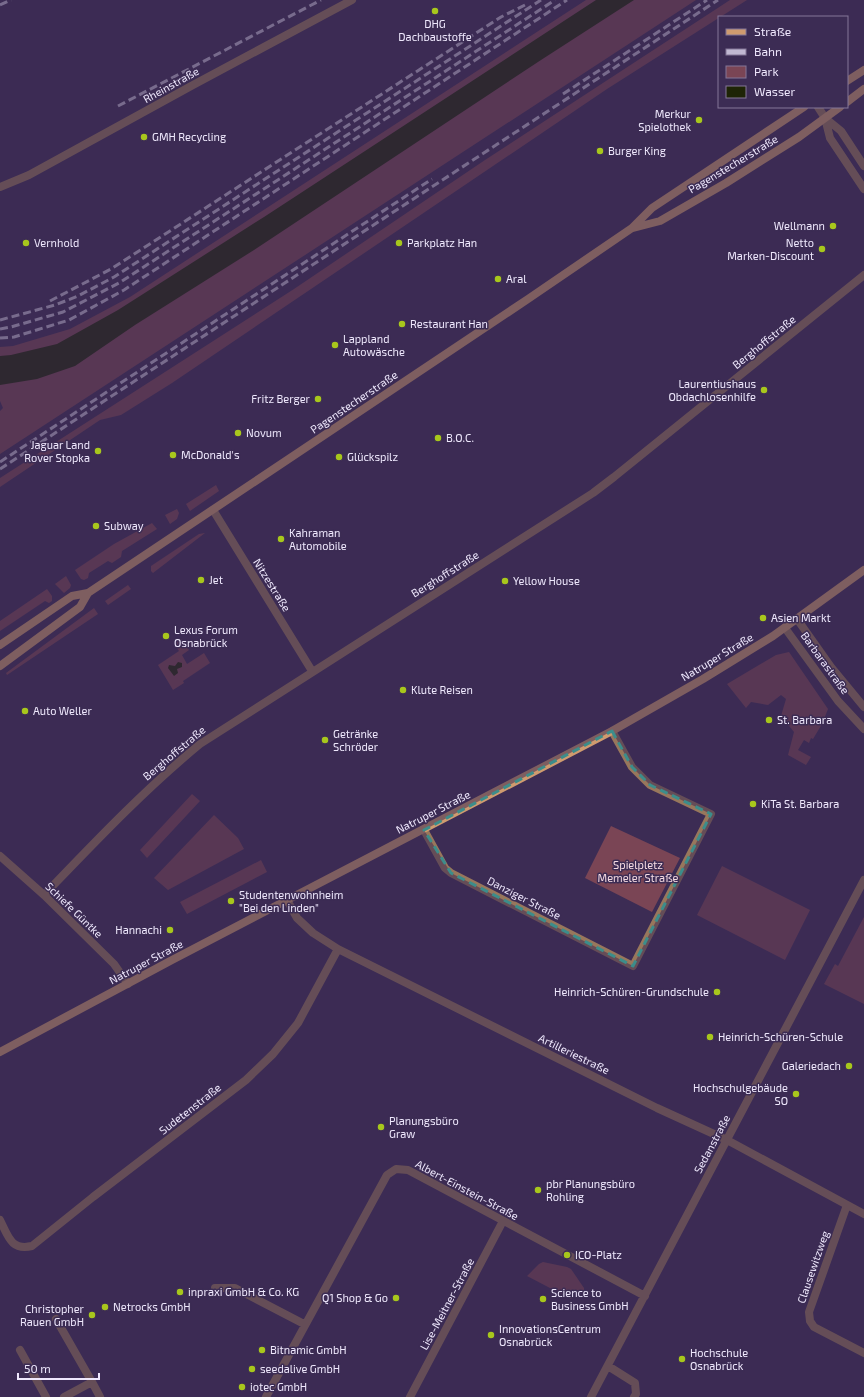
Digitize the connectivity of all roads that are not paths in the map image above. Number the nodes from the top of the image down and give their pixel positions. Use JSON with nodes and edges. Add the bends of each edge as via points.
{"nodes":[{"id":1,"x":352,"y":0,"type":"edge"},
{"id":2,"x":864,"y":70,"type":"edge"},
{"id":3,"x":848,"y":80,"type":"edge"},
{"id":4,"x":864,"y":90,"type":"edge"},
{"id":5,"x":848,"y":101,"type":"edge"},
{"id":6,"x":802,"y":108,"type":"edge"},
{"id":7,"x":819,"y":108,"type":"edge"},
{"id":8,"x":839,"y":108,"type":"edge"},
{"id":9,"x":825,"y":118,"type":"junction"},
{"id":10,"x":864,"y":166,"type":"edge"},
{"id":11,"x":0,"y":187,"type":"edge"},
{"id":12,"x":864,"y":189,"type":"edge"},
{"id":13,"x":632,"y":228,"type":"junction"},
{"id":14,"x":864,"y":275,"type":"edge"},
{"id":15,"x":213,"y":510,"type":"junction"},
{"id":16,"x":864,"y":570,"type":"edge"},
{"id":17,"x":88,"y":593,"type":"junction"},
{"id":18,"x":797,"y":620,"type":"junction"},
{"id":19,"x":786,"y":628,"type":"junction"},
{"id":20,"x":0,"y":645,"type":"edge"},
{"id":21,"x":0,"y":666,"type":"edge"},
{"id":22,"x":312,"y":671,"type":"junction"},
{"id":23,"x":864,"y":707,"type":"edge"},
{"id":24,"x":864,"y":729,"type":"edge"},
{"id":25,"x":612,"y":731,"type":"junction"},
{"id":26,"x":424,"y":830,"type":"junction"},
{"id":27,"x":0,"y":856,"type":"edge"},
{"id":28,"x":864,"y":880,"type":"edge"},
{"id":29,"x":44,"y":895,"type":"junction"},
{"id":30,"x":287,"y":900,"type":"junction"},
{"id":31,"x":338,"y":949,"type":"junction"},
{"id":32,"x":128,"y":984,"type":"junction"},
{"id":33,"x":0,"y":1052,"type":"edge"},
{"id":34,"x":727,"y":1140,"type":"junction"},
{"id":35,"x":847,"y":1205,"type":"junction"},
{"id":36,"x":864,"y":1214,"type":"edge"},
{"id":37,"x":0,"y":1220,"type":"edge"},
{"id":38,"x":504,"y":1221,"type":"junction"},
{"id":39,"x":215,"y":1288,"type":"dead end"},
{"id":40,"x":645,"y":1296,"type":"junction"},
{"id":41,"x":56,"y":1319,"type":"dead end"},
{"id":42,"x":304,"y":1324,"type":"junction"},
{"id":43,"x":20,"y":1350,"type":"dead end"},
{"id":44,"x":864,"y":1353,"type":"edge"},
{"id":45,"x":608,"y":1366,"type":"junction"},
{"id":46,"x":92,"y":1382,"type":"junction"},
{"id":47,"x":46,"y":1397,"type":"edge"},
{"id":48,"x":64,"y":1397,"type":"edge"},
{"id":49,"x":100,"y":1397,"type":"edge"},
{"id":50,"x":266,"y":1397,"type":"edge"},
{"id":51,"x":410,"y":1397,"type":"edge"},
{"id":52,"x":591,"y":1397,"type":"edge"},
{"id":53,"x":634,"y":1397,"type":"edge"}],
"edges":[{"from":1,"to":11,"type":"street","name":"Rheinstraße","via":[[36,172]]},
{"from":2,"to":3,"type":"main road"},
{"from":4,"to":5,"type":"main road"},
{"from":6,"to":13,"type":"main road","name":"Pagenstecherstraße","via":[[652,208]]},
{"from":7,"to":9,"type":"street"},
{"from":8,"to":9,"type":"main road","name":"Pagenstecherstraße"},
{"from":9,"to":10,"type":"street","via":[[841,131]]},
{"from":9,"to":12,"type":"street","via":[[830,138]]},
{"from":9,"to":13,"type":"main road","name":"Pagenstecherstraße","via":[[726,183],[660,221]]},
{"from":13,"to":15,"type":"main road","name":"Pagenstecherstraße"},
{"from":14,"to":22,"type":"street","name":"Berghoffstraße","via":[[592,493]]},
{"from":15,"to":17,"type":"main road","name":"Pagenstecherstraße"},
{"from":15,"to":22,"type":"street","name":"Nitzestraße"},
{"from":16,"to":18,"type":"main road","name":"Natruper Straße"},
{"from":17,"to":20,"type":"main road","name":"Pagenstecherstraße","via":[[72,596]]},
{"from":17,"to":21,"type":"main road","name":"Pagenstecherstraße","via":[[80,607]]},
{"from":18,"to":19,"type":"main road","name":"Natruper Straße"},
{"from":18,"to":23,"type":"street","name":"Barbarastraße"},
{"from":19,"to":24,"type":"street","name":"Barbarastraße","via":[[838,701]]},
{"from":19,"to":25,"type":"main road","name":"Natruper Straße"},
{"from":22,"to":29,"type":"street","name":"Berghoffstraße","via":[[214,734],[175,764]]},
{"from":25,"to":26,"type":"main road","name":"Natruper Straße"},
{"from":25,"to":26,"type":"street","name":"Danziger Straße","via":[[632,768],[650,785],[711,814],[633,966],[451,873],[445,868]]},
{"from":26,"to":30,"type":"main road","name":"Natruper Straße"},
{"from":27,"to":29,"type":"street","name":"Schiefe Güntke"},
{"from":28,"to":34,"type":"street","name":"Sedanstraße"},
{"from":29,"to":32,"type":"street","name":"Schiefe Güntke","via":[[114,964]]},
{"from":30,"to":31,"type":"street","name":"Artilleriestraße","via":[[297,918],[312,933]]},
{"from":30,"to":32,"type":"main road","name":"Natruper Straße"},
{"from":31,"to":34,"type":"street","name":"Artilleriestraße","via":[[657,1108]]},
{"from":31,"to":37,"type":"street","name":"Sudetenstraße","via":[[298,1023],[274,1054],[246,1080],[32,1246],[17,1246],[11,1241]]},
{"from":32,"to":33,"type":"main road","name":"Natruper Straße"},
{"from":34,"to":35,"type":"street","name":"Artilleriestraße"},
{"from":34,"to":40,"type":"street","name":"Sedanstraße"},
{"from":35,"to":36,"type":"street","name":"Artilleriestraße"},
{"from":35,"to":44,"type":"street","name":"Clausewitzweg","via":[[809,1312],[810,1321],[814,1327]]},
{"from":38,"to":40,"type":"street","name":"Albert-Einstein-Straße"},
{"from":38,"to":42,"type":"street","name":"Albert-Einstein-Straße","via":[[408,1170],[396,1169],[387,1175]]},
{"from":38,"to":51,"type":"street","name":"Lise-Meitner-Straße"},
{"from":39,"to":42,"type":"street","via":[[235,1288]]},
{"from":40,"to":45,"type":"street","name":"Sedanstraße"},
{"from":41,"to":46,"type":"street"},
{"from":42,"to":50,"type":"street","name":"Albert-Einstein-Straße"},
{"from":43,"to":47,"type":"street"},
{"from":45,"to":52,"type":"street","name":"Sedanstraße"},
{"from":45,"to":53,"type":"street","via":[[635,1383]]},
{"from":46,"to":48,"type":"street"},
{"from":46,"to":49,"type":"street"}]}
